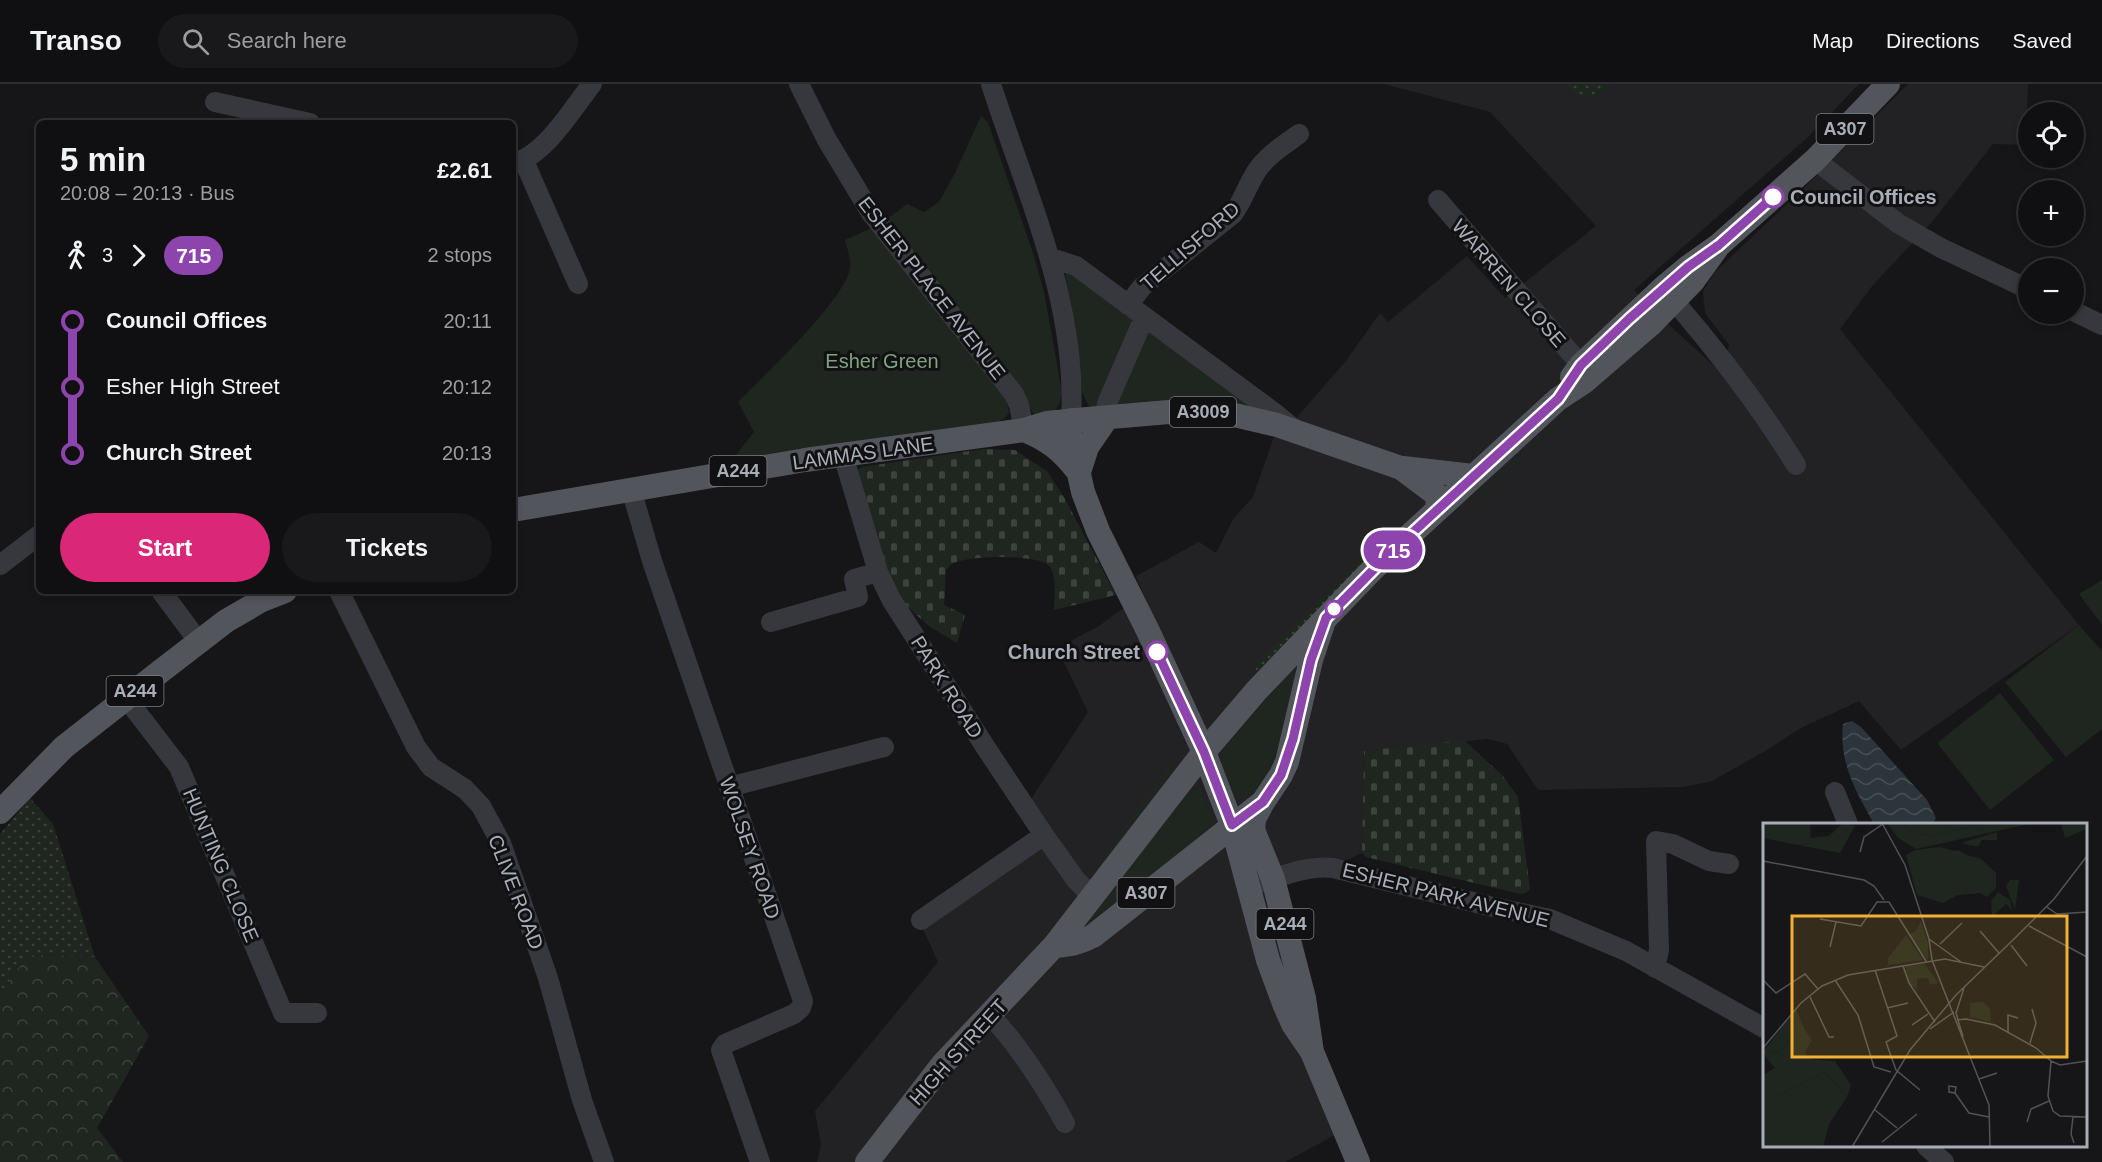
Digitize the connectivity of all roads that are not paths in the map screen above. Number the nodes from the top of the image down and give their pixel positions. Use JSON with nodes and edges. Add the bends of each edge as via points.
{"nodes":[{"id":1,"x":592,"y":84,"type":"edge"},
{"id":2,"x":799,"y":84,"type":"edge"},
{"id":3,"x":992,"y":84,"type":"edge"},
{"id":4,"x":1888,"y":84,"type":"edge"},
{"id":5,"x":215,"y":102,"type":"dead end"},
{"id":6,"x":296,"y":120,"type":"edge"},
{"id":7,"x":1299,"y":134,"type":"dead end"},
{"id":8,"x":1815,"y":160,"type":"junction"},
{"id":9,"x":519,"y":162,"type":"edge"},
{"id":10,"x":1438,"y":200,"type":"dead end"},
{"id":11,"x":1051,"y":258,"type":"junction"},
{"id":12,"x":578,"y":284,"type":"dead end"},
{"id":13,"x":2018,"y":285,"type":"edge"},
{"id":14,"x":1669,"y":294,"type":"junction"},
{"id":15,"x":1128,"y":305,"type":"junction"},
{"id":16,"x":2084,"y":316,"type":"edge"},
{"id":17,"x":1144,"y":318,"type":"junction"},
{"id":18,"x":2102,"y":325,"type":"edge"},
{"id":19,"x":1581,"y":365,"type":"junction"},
{"id":20,"x":1558,"y":399,"type":"junction"},
{"id":21,"x":1107,"y":418,"type":"junction"},
{"id":22,"x":1071,"y":420,"type":"junction"},
{"id":23,"x":1024,"y":430,"type":"junction"},
{"id":24,"x":1297,"y":431,"type":"junction"},
{"id":25,"x":843,"y":455,"type":"junction"},
{"id":26,"x":1796,"y":465,"type":"dead end"},
{"id":27,"x":1401,"y":468,"type":"junction"},
{"id":28,"x":1079,"y":472,"type":"junction"},
{"id":29,"x":1473,"y":476,"type":"junction"},
{"id":30,"x":631,"y":489,"type":"junction"},
{"id":31,"x":516,"y":509,"type":"edge"},
{"id":32,"x":1438,"y":509,"type":"junction"},
{"id":33,"x":36,"y":537,"type":"edge"},
{"id":34,"x":0,"y":565,"type":"edge"},
{"id":35,"x":878,"y":573,"type":"junction"},
{"id":36,"x":163,"y":594,"type":"edge"},
{"id":37,"x":277,"y":594,"type":"edge"},
{"id":38,"x":340,"y":594,"type":"edge"},
{"id":39,"x":1326,"y":618,"type":"junction"},
{"id":40,"x":771,"y":622,"type":"dead end"},
{"id":41,"x":199,"y":642,"type":"junction"},
{"id":42,"x":126,"y":698,"type":"junction"},
{"id":43,"x":884,"y":747,"type":"dead end"},
{"id":44,"x":1204,"y":752,"type":"junction"},
{"id":45,"x":729,"y":787,"type":"junction"},
{"id":46,"x":1835,"y":792,"type":"dead end"},
{"id":47,"x":1263,"y":802,"type":"junction"},
{"id":48,"x":0,"y":812,"type":"edge"},
{"id":49,"x":1847,"y":823,"type":"edge"},
{"id":50,"x":1232,"y":825,"type":"junction"},
{"id":51,"x":1044,"y":835,"type":"junction"},
{"id":52,"x":1730,"y":864,"type":"dead end"},
{"id":53,"x":1273,"y":879,"type":"junction"},
{"id":54,"x":1249,"y":887,"type":"junction"},
{"id":55,"x":1093,"y":897,"type":"junction"},
{"id":56,"x":921,"y":920,"type":"dead end"},
{"id":57,"x":1054,"y":946,"type":"junction"},
{"id":58,"x":1655,"y":968,"type":"junction"},
{"id":59,"x":317,"y":1013,"type":"dead end"},
{"id":60,"x":990,"y":1015,"type":"junction"},
{"id":61,"x":1763,"y":1027,"type":"edge"},
{"id":62,"x":1312,"y":1052,"type":"junction"},
{"id":63,"x":1065,"y":1123,"type":"dead end"},
{"id":64,"x":1927,"y":1147,"type":"edge"},
{"id":65,"x":604,"y":1162,"type":"edge"},
{"id":66,"x":760,"y":1162,"type":"edge"},
{"id":67,"x":867,"y":1162,"type":"edge"},
{"id":68,"x":1358,"y":1162,"type":"edge"},
{"id":69,"x":1944,"y":1162,"type":"edge"}],
"edges":[{"from":1,"to":9,"type":"street","via":[[544,145]]},
{"from":2,"to":23,"type":"street","name":"ESHER PLACE AVENUE","via":[[871,213],[1014,394]]},
{"from":3,"to":11,"type":"street"},
{"from":4,"to":8,"type":"main road","number":"A307"},
{"from":5,"to":6,"type":"street"},
{"from":7,"to":15,"type":"street","name":"TELLISFORD","via":[[1266,159],[1233,214],[1142,287]]},
{"from":8,"to":13,"type":"street","via":[[1899,224]]},
{"from":8,"to":14,"type":"main road","number":"A307","via":[[1719,245],[1694,281]]},
{"from":9,"to":12,"type":"street"},
{"from":10,"to":19,"type":"street","name":"WARREN CLOSE"},
{"from":11,"to":15,"type":"street","via":[[1076,266]]},
{"from":11,"to":22,"type":"street","via":[[1065,320]]},
{"from":14,"to":19,"type":"main road","name":"HIGH STREET","number":"A307"},
{"from":14,"to":20,"type":"main road","name":"HIGH STREET","number":"A307","via":[[1615,357]]},
{"from":14,"to":26,"type":"street","via":[[1724,360]]},
{"from":15,"to":17,"type":"street"},
{"from":16,"to":18,"type":"street"},
{"from":17,"to":21,"type":"street","via":[[1108,401]]},
{"from":17,"to":24,"type":"street"},
{"from":19,"to":20,"type":"main road","name":"HIGH STREET","number":"A307"},
{"from":20,"to":29,"type":"main road","name":"HIGH STREET","number":"A307"},
{"from":21,"to":22,"type":"main road","number":"A3009"},
{"from":21,"to":24,"type":"main road","number":"A3009","via":[[1169,412],[1226,413]]},
{"from":21,"to":28,"type":"main road","via":[[1087,447]]},
{"from":22,"to":23,"type":"main road","name":"LAMMAS LANE","number":"A244"},
{"from":22,"to":28,"type":"main road","number":"A244","via":[[1070,434]]},
{"from":23,"to":25,"type":"main road","name":"LAMMAS LANE","number":"A244"},
{"from":23,"to":28,"type":"main road","number":"A244","via":[[1053,444]]},
{"from":24,"to":27,"type":"main road","number":"A3009"},
{"from":25,"to":30,"type":"main road","name":"LAMMAS LANE","number":"A244"},
{"from":25,"to":35,"type":"street","name":"PARK ROAD"},
{"from":27,"to":29,"type":"main road","number":"A3009"},
{"from":27,"to":32,"type":"main road","number":"A3009","via":[[1437,495]]},
{"from":28,"to":44,"type":"main road","number":"A244","via":[[1098,531]]},
{"from":29,"to":32,"type":"main road","name":"HIGH STREET","number":"A307"},
{"from":30,"to":31,"type":"main road","name":"LAMMAS LANE","number":"A244"},
{"from":30,"to":45,"type":"street","name":"WOLSEY ROAD"},
{"from":32,"to":39,"type":"main road","name":"HIGH STREET","number":"A307"},
{"from":33,"to":34,"type":"street"},
{"from":35,"to":40,"type":"street","via":[[854,579],[858,597]]},
{"from":35,"to":51,"type":"street","name":"PARK ROAD","via":[[941,679]]},
{"from":36,"to":41,"type":"street"},
{"from":37,"to":41,"type":"main road","number":"A244","via":[[226,621]]},
{"from":38,"to":65,"type":"street","name":"CLIVE ROAD","via":[[416,747],[431,767],[465,789],[481,807],[501,843],[548,978]]},
{"from":39,"to":44,"type":"main road","name":"HIGH STREET","number":"A307"},
{"from":39,"to":47,"type":"main road","name":"HIGH STREET","number":"A307","via":[[1311,660],[1287,762]]},
{"from":41,"to":42,"type":"main road","number":"A244"},
{"from":42,"to":48,"type":"main road","number":"A244","via":[[64,747]]},
{"from":42,"to":59,"type":"street","name":"HUNTING CLOSE","via":[[179,767],[283,1013]]},
{"from":43,"to":45,"type":"street"},
{"from":44,"to":50,"type":"main road","number":"A244"},
{"from":44,"to":55,"type":"main road","name":"HIGH STREET","number":"A307"},
{"from":45,"to":66,"type":"street","name":"WOLSEY ROAD","via":[[803,1001],[794,1014],[725,1044],[721,1050]]},
{"from":46,"to":49,"type":"street"},
{"from":47,"to":50,"type":"main road","name":"HIGH STREET","number":"A307"},
{"from":47,"to":53,"type":"main road","number":"A244","via":[[1253,830]]},
{"from":50,"to":54,"type":"main road","number":"A244"},
{"from":50,"to":57,"type":"main road","name":"HIGH STREET","number":"A307","via":[[1094,936],[1081,943]]},
{"from":51,"to":55,"type":"street","name":"PARK ROAD"},
{"from":51,"to":56,"type":"street"},
{"from":52,"to":58,"type":"street","via":[[1709,861],[1655,835],[1659,950]]},
{"from":53,"to":54,"type":"street","name":"ESHER PARK AVENUE"},
{"from":53,"to":58,"type":"street","name":"ESHER PARK AVENUE","via":[[1313,868],[1334,868],[1538,915],[1626,951]]},
{"from":53,"to":62,"type":"main road","number":"A244","via":[[1304,999]]},
{"from":54,"to":62,"type":"main road","number":"A244","via":[[1285,1006]]},
{"from":55,"to":57,"type":"main road","name":"HIGH STREET","number":"A307"},
{"from":57,"to":60,"type":"main road","name":"HIGH STREET","number":"A307"},
{"from":58,"to":61,"type":"street","name":"ESHER PARK AVENUE"},
{"from":60,"to":63,"type":"street","via":[[1051,1097]]},
{"from":60,"to":67,"type":"main road","name":"HIGH STREET","number":"A307","via":[[933,1077]]},
{"from":62,"to":68,"type":"main road","number":"A244"},
{"from":64,"to":69,"type":"street"}]}
